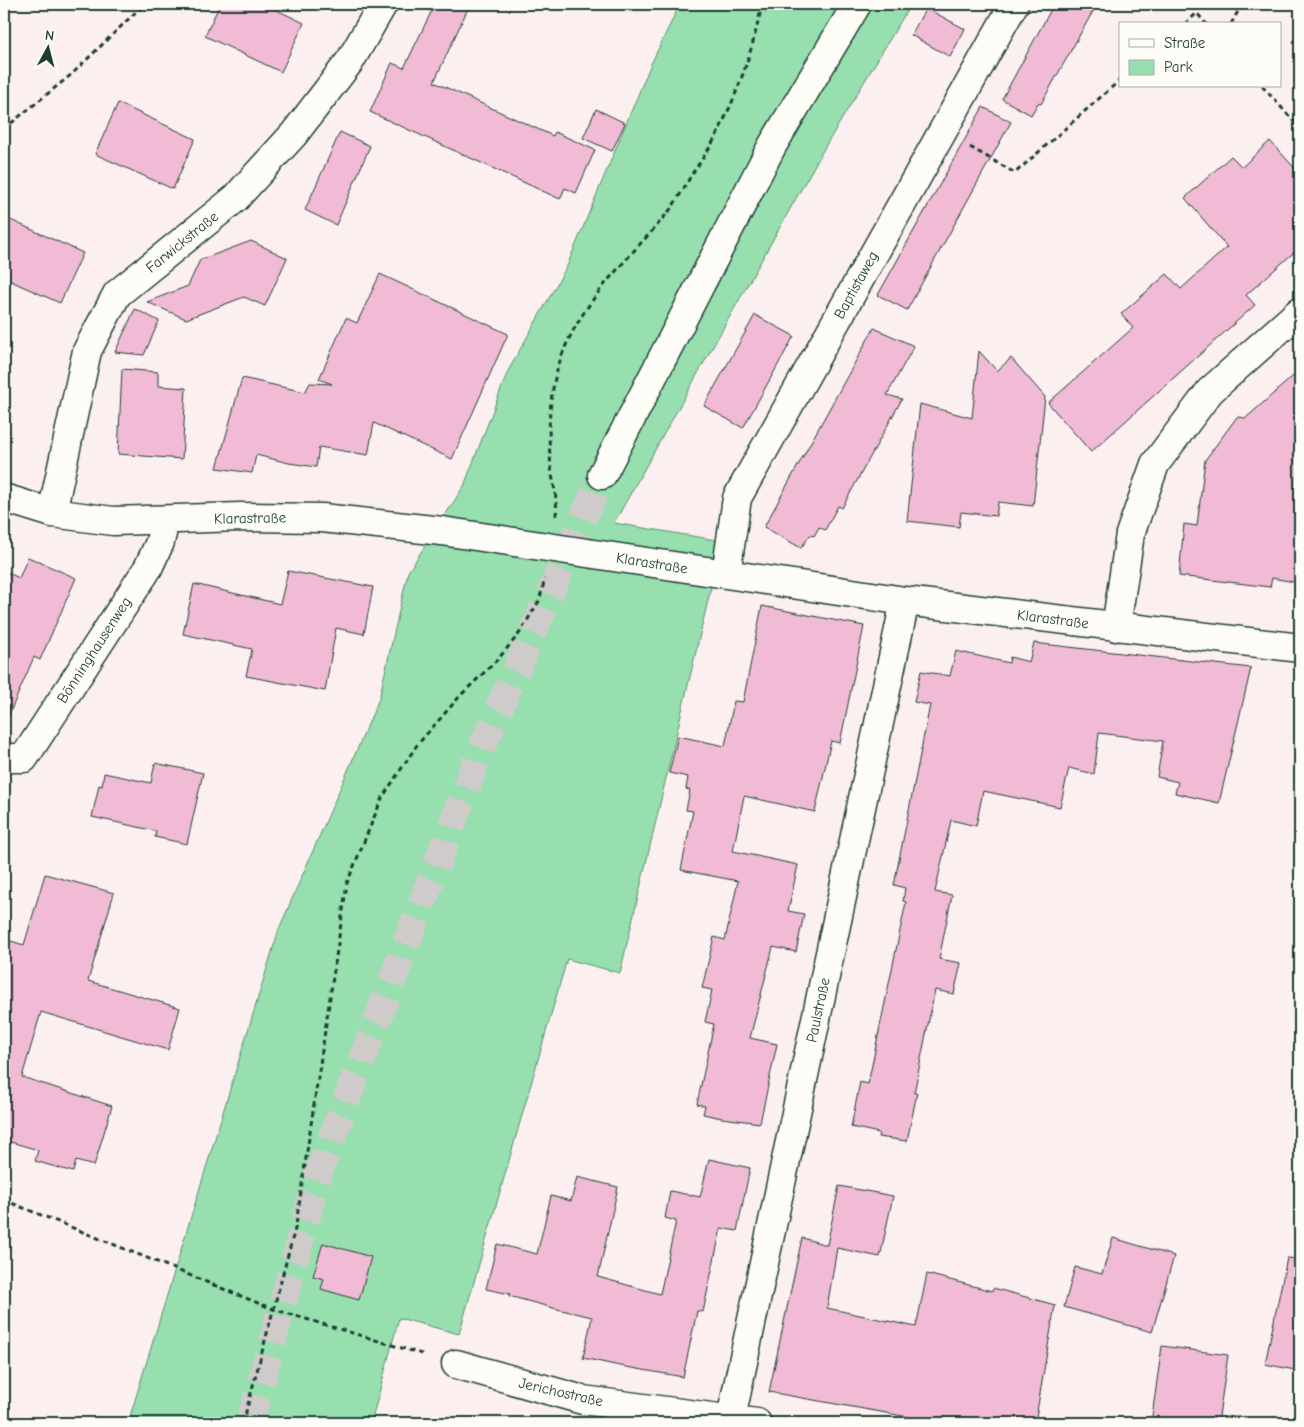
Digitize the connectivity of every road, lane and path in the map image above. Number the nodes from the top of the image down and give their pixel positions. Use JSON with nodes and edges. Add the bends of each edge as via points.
{"nodes":[{"id":1,"x":144,"y":4,"type":"edge"},
{"id":2,"x":383,"y":4,"type":"edge"},
{"id":3,"x":762,"y":4,"type":"edge"},
{"id":4,"x":857,"y":4,"type":"edge"},
{"id":5,"x":1014,"y":4,"type":"edge"},
{"id":6,"x":1242,"y":4,"type":"edge"},
{"id":7,"x":1187,"y":22,"type":"edge"},
{"id":8,"x":1204,"y":22,"type":"edge"},
{"id":9,"x":1233,"y":22,"type":"edge"},
{"id":10,"x":1119,"y":81,"type":"edge"},
{"id":11,"x":1264,"y":88,"type":"edge"},
{"id":12,"x":1300,"y":128,"type":"edge"},
{"id":13,"x":4,"y":129,"type":"edge"},
{"id":14,"x":942,"y":132,"type":"junction"},
{"id":15,"x":1300,"y":311,"type":"edge"},
{"id":16,"x":602,"y":476,"type":"tunnel mouth"},
{"id":17,"x":4,"y":498,"type":"edge"},
{"id":18,"x":52,"y":513,"type":"junction"},
{"id":19,"x":165,"y":520,"type":"junction"},
{"id":20,"x":553,"y":548,"type":"junction"},
{"id":21,"x":726,"y":574,"type":"junction"},
{"id":22,"x":905,"y":601,"type":"junction"},
{"id":23,"x":1116,"y":627,"type":"junction"},
{"id":24,"x":1300,"y":648,"type":"edge"},
{"id":25,"x":4,"y":758,"type":"edge"},
{"id":26,"x":4,"y":1200,"type":"edge"},
{"id":27,"x":273,"y":1309,"type":"junction"},
{"id":28,"x":456,"y":1364,"type":"joint"},
{"id":29,"x":740,"y":1422,"type":"edge"},
{"id":30,"x":243,"y":1423,"type":"edge"}],
"edges":[{"from":1,"to":13,"type":"path","via":[[72,74]]},
{"from":2,"to":18,"type":"street","name":"Farwickstraße","via":[[350,61],[294,134],[236,198],[118,294],[87,351]]},
{"from":3,"to":20,"type":"path","via":[[756,34],[723,124],[671,209],[630,253],[582,314],[562,355],[549,416],[551,466],[557,504]]},
{"from":4,"to":16,"type":"street","via":[[772,146]]},
{"from":5,"to":14,"type":"street","name":"Baptistaweg"},
{"from":6,"to":9,"type":"path"},
{"from":7,"to":8,"type":"path","via":[[1197,13]]},
{"from":10,"to":14,"type":"path","via":[[1015,173]]},
{"from":11,"to":12,"type":"path"},
{"from":14,"to":21,"type":"street","name":"Baptistaweg","via":[[737,498]]},
{"from":15,"to":23,"type":"street","via":[[1210,391],[1155,464],[1130,534]]},
{"from":17,"to":18,"type":"street","name":"Klarastraße"},
{"from":18,"to":19,"type":"street","name":"Klarastraße","via":[[113,521]]},
{"from":19,"to":20,"type":"street","name":"Klarastraße","via":[[322,518],[442,531]]},
{"from":19,"to":25,"type":"street","name":"Bönninghausenweg","via":[[160,542],[148,568],[24,758]]},
{"from":20,"to":21,"type":"street","name":"Klarastraße"},
{"from":20,"to":27,"type":"path","via":[[539,601],[519,634],[417,745],[382,798],[347,882],[296,1225]]},
{"from":21,"to":22,"type":"street","name":"Klarastraße"},
{"from":22,"to":23,"type":"street","name":"Klarastraße"},
{"from":22,"to":29,"type":"street","name":"Paulstraße"},
{"from":23,"to":24,"type":"street","name":"Klarastraße"},
{"from":26,"to":27,"type":"path"},
{"from":27,"to":28,"type":"path"},
{"from":27,"to":30,"type":"path"},
{"from":28,"to":29,"type":"street","name":"Jerichostraße","via":[[583,1400]]}]}
